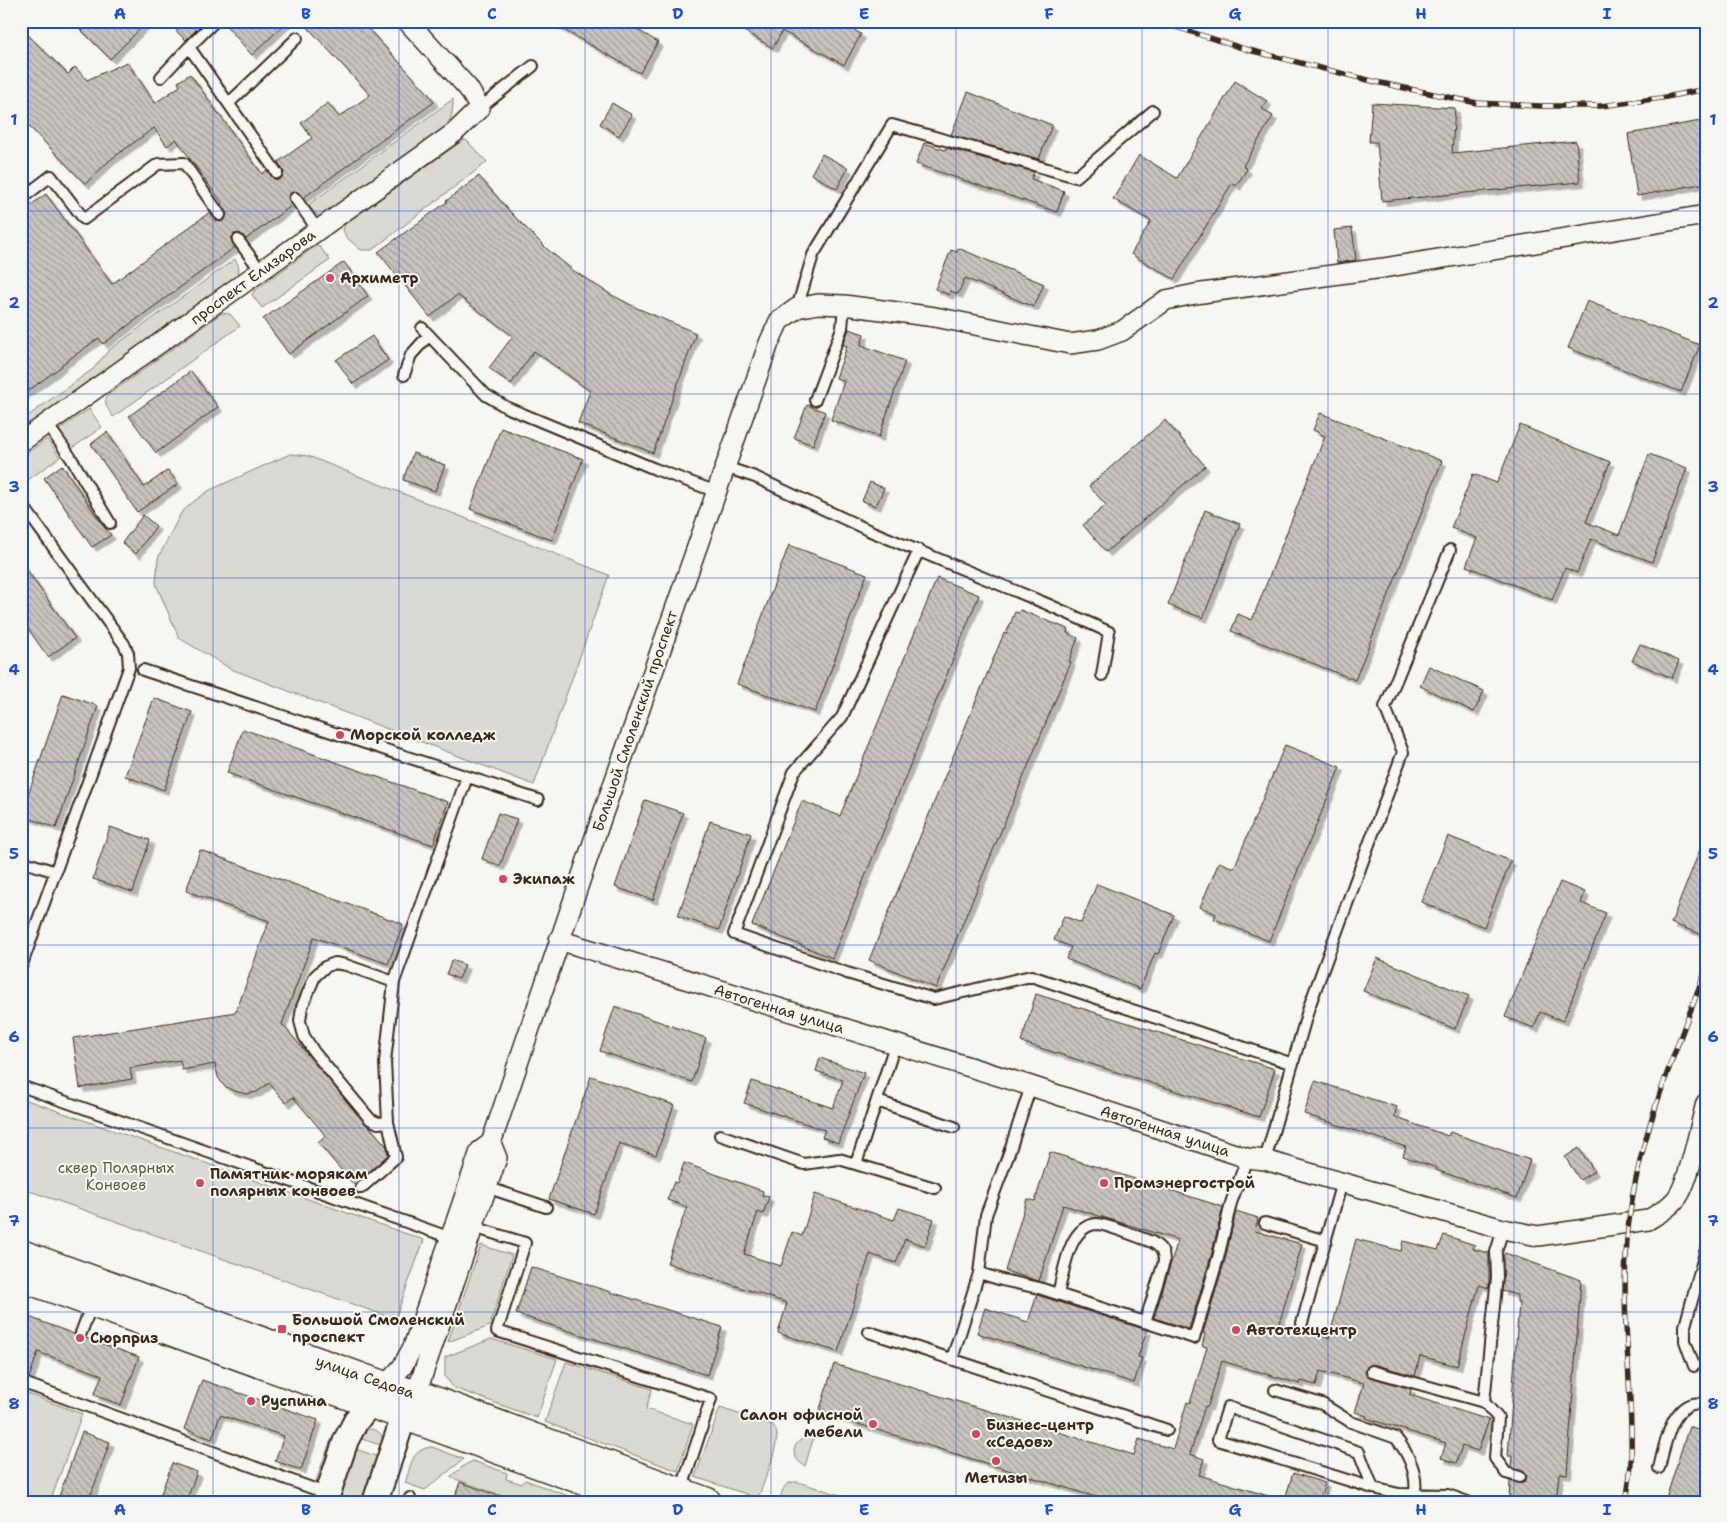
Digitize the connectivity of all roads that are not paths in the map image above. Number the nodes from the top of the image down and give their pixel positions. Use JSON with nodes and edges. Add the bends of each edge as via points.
{"nodes":[{"id":1,"x":215,"y":21,"type":"edge"},
{"id":2,"x":407,"y":21,"type":"edge"},
{"id":3,"x":297,"y":38,"type":"dead end"},
{"id":4,"x":189,"y":47,"type":"junction"},
{"id":5,"x":533,"y":66,"type":"dead end"},
{"id":6,"x":161,"y":77,"type":"dead end"},
{"id":7,"x":228,"y":103,"type":"junction"},
{"id":8,"x":480,"y":108,"type":"junction"},
{"id":9,"x":1153,"y":111,"type":"dead end"},
{"id":10,"x":277,"y":173,"type":"dead end"},
{"id":11,"x":21,"y":198,"type":"edge"},
{"id":12,"x":295,"y":198,"type":"dead end"},
{"id":13,"x":220,"y":215,"type":"dead end"},
{"id":14,"x":1706,"y":215,"type":"edge"},
{"id":15,"x":318,"y":230,"type":"junction"},
{"id":16,"x":238,"y":240,"type":"dead end"},
{"id":17,"x":261,"y":271,"type":"junction"},
{"id":18,"x":844,"y":305,"type":"junction"},
{"id":19,"x":797,"y":308,"type":"junction"},
{"id":20,"x":404,"y":375,"type":"dead end"},
{"id":21,"x":815,"y":400,"type":"dead end"},
{"id":22,"x":47,"y":424,"type":"junction"},
{"id":23,"x":21,"y":442,"type":"edge"},
{"id":24,"x":725,"y":467,"type":"junction"},
{"id":25,"x":717,"y":492,"type":"junction"},
{"id":26,"x":21,"y":503,"type":"edge"},
{"id":27,"x":110,"y":523,"type":"dead end"},
{"id":28,"x":919,"y":550,"type":"junction"},
{"id":29,"x":1450,"y":550,"type":"dead end"},
{"id":30,"x":143,"y":670,"type":"dead end"},
{"id":31,"x":1102,"y":675,"type":"dead end"},
{"id":32,"x":467,"y":777,"type":"junction"},
{"id":33,"x":538,"y":800,"type":"dead end"},
{"id":34,"x":21,"y":861,"type":"edge"},
{"id":35,"x":56,"y":872,"type":"junction"},
{"id":36,"x":559,"y":940,"type":"junction"},
{"id":37,"x":22,"y":960,"type":"edge"},
{"id":38,"x":394,"y":982,"type":"junction"},
{"id":39,"x":895,"y":1045,"type":"junction"},
{"id":40,"x":1293,"y":1064,"type":"junction"},
{"id":41,"x":21,"y":1086,"type":"edge"},
{"id":42,"x":1031,"y":1086,"type":"junction"},
{"id":43,"x":877,"y":1101,"type":"junction"},
{"id":44,"x":1706,"y":1103,"type":"edge"},
{"id":45,"x":388,"y":1122,"type":"junction"},
{"id":46,"x":954,"y":1126,"type":"dead end"},
{"id":47,"x":720,"y":1135,"type":"dead end"},
{"id":48,"x":1256,"y":1159,"type":"junction"},
{"id":49,"x":856,"y":1164,"type":"junction"},
{"id":50,"x":1342,"y":1182,"type":"junction"},
{"id":51,"x":478,"y":1184,"type":"junction"},
{"id":52,"x":361,"y":1188,"type":"dead end"},
{"id":53,"x":935,"y":1188,"type":"dead end"},
{"id":54,"x":546,"y":1207,"type":"dead end"},
{"id":55,"x":1265,"y":1224,"type":"dead end"},
{"id":56,"x":1503,"y":1228,"type":"junction"},
{"id":57,"x":462,"y":1232,"type":"junction"},
{"id":58,"x":1326,"y":1241,"type":"junction"},
{"id":59,"x":1706,"y":1249,"type":"edge"},
{"id":60,"x":21,"y":1254,"type":"edge"},
{"id":61,"x":979,"y":1273,"type":"junction"},
{"id":62,"x":21,"y":1277,"type":"edge"},
{"id":63,"x":1701,"y":1280,"type":"edge"},
{"id":64,"x":1058,"y":1294,"type":"junction"},
{"id":65,"x":92,"y":1303,"type":"junction"},
{"id":66,"x":1145,"y":1322,"type":"junction"},
{"id":67,"x":1302,"y":1323,"type":"dead end"},
{"id":68,"x":869,"y":1332,"type":"dead end"},
{"id":69,"x":81,"y":1333,"type":"dead end"},
{"id":70,"x":952,"y":1359,"type":"junction"},
{"id":71,"x":1694,"y":1366,"type":"dead end"},
{"id":72,"x":1372,"y":1371,"type":"dead end"},
{"id":73,"x":21,"y":1382,"type":"edge"},
{"id":74,"x":1275,"y":1390,"type":"dead end"},
{"id":75,"x":377,"y":1394,"type":"junction"},
{"id":76,"x":1484,"y":1402,"type":"junction"},
{"id":77,"x":410,"y":1405,"type":"junction"},
{"id":78,"x":1706,"y":1405,"type":"edge"},
{"id":79,"x":1167,"y":1430,"type":"dead end"},
{"id":80,"x":1659,"y":1468,"type":"dead end"},
{"id":81,"x":1520,"y":1477,"type":"dead end"},
{"id":82,"x":1374,"y":1488,"type":"junction"},
{"id":83,"x":680,"y":1492,"type":"junction"},
{"id":84,"x":327,"y":1498,"type":"edge"},
{"id":85,"x":1414,"y":1498,"type":"edge"},
{"id":86,"x":375,"y":1502,"type":"edge"},
{"id":87,"x":643,"y":1502,"type":"edge"},
{"id":88,"x":707,"y":1502,"type":"edge"},
{"id":89,"x":1468,"y":1502,"type":"edge"}],
"edges":[{"from":1,"to":4,"type":"lane"},
{"from":2,"to":8,"type":"street","via":[[468,88]]},
{"from":3,"to":7,"type":"lane"},
{"from":4,"to":6,"type":"lane"},
{"from":4,"to":7,"type":"lane"},
{"from":5,"to":8,"type":"lane"},
{"from":7,"to":10,"type":"lane"},
{"from":8,"to":15,"type":"street","name":"проспект Елизарова","via":[[454,132]]},
{"from":9,"to":19,"type":"lane","via":[[1076,177],[892,125],[813,255]]},
{"from":11,"to":13,"type":"lane","via":[[51,176],[84,218],[158,164],[184,163]]},
{"from":12,"to":15,"type":"lane"},
{"from":14,"to":18,"type":"street","via":[[1393,267],[1195,294],[1166,300],[1122,331],[1098,340],[1070,344],[935,317]]},
{"from":15,"to":17,"type":"street","name":"проспект Елизарова"},
{"from":16,"to":17,"type":"lane"},
{"from":17,"to":22,"type":"street","name":"проспект Елизарова"},
{"from":18,"to":19,"type":"street","via":[[818,304]]},
{"from":18,"to":21,"type":"lane","via":[[842,328]]},
{"from":19,"to":24,"type":"street","name":"Большой Смоленский проспект","via":[[779,321],[769,343]]},
{"from":20,"to":25,"type":"lane","via":[[411,355],[426,332],[486,395],[506,407]]},
{"from":22,"to":23,"type":"street","name":"проспект Елизарова"},
{"from":22,"to":27,"type":"lane"},
{"from":24,"to":25,"type":"street","name":"Большой Смоленский проспект"},
{"from":24,"to":28,"type":"lane","via":[[755,477]]},
{"from":25,"to":36,"type":"street","name":"Большой Смоленский проспект"},
{"from":26,"to":35,"type":"lane","via":[[128,653],[129,668]]},
{"from":28,"to":31,"type":"lane","via":[[1109,632]]},
{"from":28,"to":40,"type":"lane","via":[[842,717],[794,772],[734,934],[934,999],[1031,976]]},
{"from":29,"to":40,"type":"lane","via":[[1385,706],[1403,752],[1309,1008]]},
{"from":30,"to":32,"type":"lane"},
{"from":32,"to":33,"type":"lane"},
{"from":32,"to":38,"type":"lane"},
{"from":34,"to":35,"type":"lane"},
{"from":35,"to":37,"type":"lane"},
{"from":36,"to":39,"type":"street","name":"Автогенная улица"},
{"from":36,"to":51,"type":"street","name":"Большой Смоленский проспект","via":[[491,1143],[497,1158]]},
{"from":38,"to":45,"type":"lane","via":[[385,1062]]},
{"from":38,"to":45,"type":"lane","via":[[346,965],[335,963],[325,967],[315,976],[302,1007],[300,1021],[304,1036],[314,1052],[370,1119],[378,1123]]},
{"from":39,"to":42,"type":"street","name":"Автогенная улица"},
{"from":39,"to":43,"type":"lane"},
{"from":40,"to":48,"type":"lane"},
{"from":41,"to":57,"type":"lane"},
{"from":42,"to":48,"type":"street","name":"Автогенная улица"},
{"from":42,"to":61,"type":"lane","via":[[986,1215]]},
{"from":43,"to":46,"type":"lane"},
{"from":43,"to":49,"type":"lane"},
{"from":44,"to":56,"type":"street","name":"Автогенная улица","via":[[1685,1184],[1677,1199],[1648,1220],[1538,1236]]},
{"from":45,"to":52,"type":"lane","via":[[396,1157]]},
{"from":47,"to":49,"type":"lane","via":[[804,1164],[839,1159]]},
{"from":48,"to":50,"type":"street","name":"Автогенная улица"},
{"from":48,"to":66,"type":"lane","via":[[1231,1203],[1194,1338]]},
{"from":49,"to":53,"type":"lane"},
{"from":50,"to":56,"type":"street","name":"Автогенная улица"},
{"from":50,"to":58,"type":"lane"},
{"from":51,"to":54,"type":"lane"},
{"from":51,"to":57,"type":"street","name":"Большой Смоленский проспект"},
{"from":55,"to":58,"type":"lane"},
{"from":56,"to":76,"type":"lane","via":[[1496,1252],[1497,1277]]},
{"from":57,"to":75,"type":"street","name":"Большой Смоленский проспект","via":[[413,1347],[402,1367]]},
{"from":57,"to":77,"type":"street","name":"Большой Смоленский проспект"},
{"from":57,"to":83,"type":"lane","via":[[525,1243],[497,1330],[711,1399]]},
{"from":58,"to":67,"type":"lane"},
{"from":59,"to":63,"type":"lane"},
{"from":60,"to":75,"type":"main road","name":"улица Седова"},
{"from":61,"to":64,"type":"lane"},
{"from":61,"to":70,"type":"lane"},
{"from":62,"to":65,"type":"main road","name":"улица Седова"},
{"from":63,"to":71,"type":"lane","via":[[1685,1326],[1685,1341]]},
{"from":64,"to":66,"type":"lane"},
{"from":64,"to":66,"type":"lane","via":[[1076,1234],[1086,1226],[1098,1224],[1152,1242],[1164,1254]]},
{"from":65,"to":69,"type":"lane"},
{"from":65,"to":75,"type":"main road","name":"улица Седова"},
{"from":68,"to":70,"type":"lane"},
{"from":70,"to":79,"type":"lane"},
{"from":72,"to":76,"type":"lane"},
{"from":73,"to":84,"type":"lane"},
{"from":74,"to":85,"type":"lane","via":[[1322,1404],[1351,1422],[1396,1438],[1413,1469],[1416,1480]]},
{"from":75,"to":77,"type":"main road","name":"улица Седова"},
{"from":75,"to":84,"type":"street","name":"Большой Смоленский проспект","via":[[346,1440]]},
{"from":76,"to":81,"type":"lane","via":[[1498,1418],[1495,1458],[1506,1473]]},
{"from":77,"to":83,"type":"main road","name":"улица Седова"},
{"from":77,"to":86,"type":"street","name":"Большой Смоленский проспект"},
{"from":77,"to":87,"type":"main road","name":"улица Седова"},
{"from":78,"to":80,"type":"lane","via":[[1690,1404],[1672,1421]]},
{"from":82,"to":82,"type":"lane","via":[[1218,1440],[1228,1407],[1359,1452]]},
{"from":82,"to":85,"type":"lane"},
{"from":83,"to":88,"type":"main road","name":"улица Седова"},
{"from":85,"to":89,"type":"lane","via":[[1448,1495]]}]}
